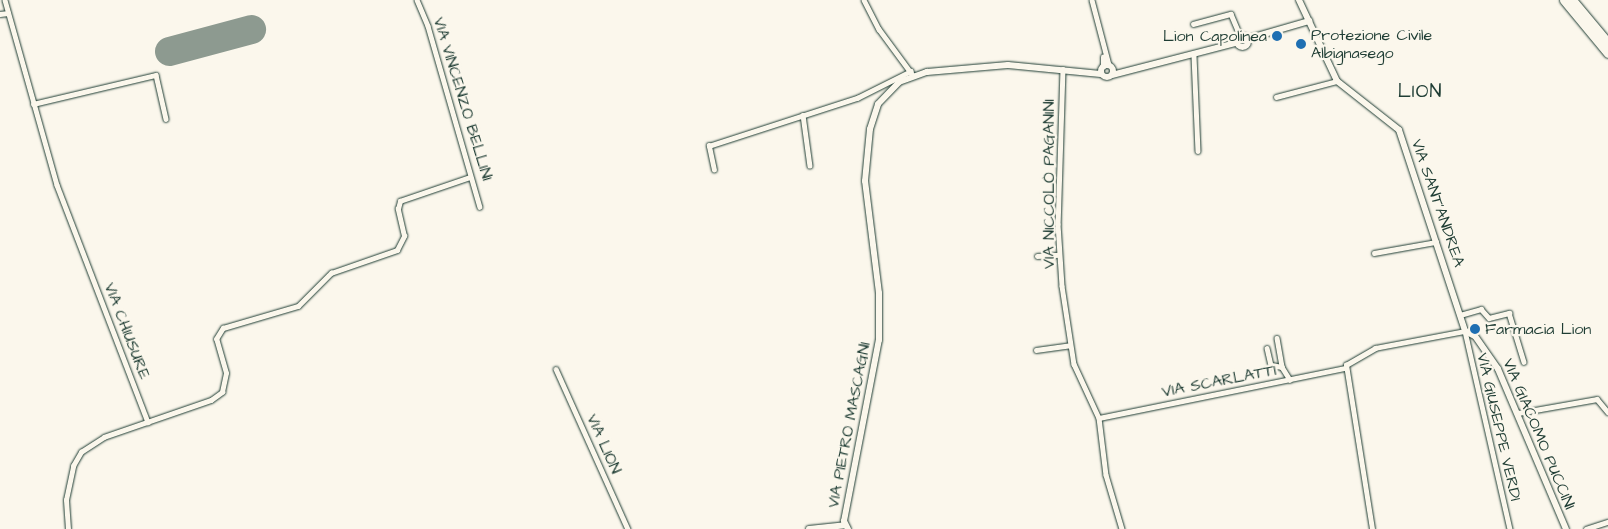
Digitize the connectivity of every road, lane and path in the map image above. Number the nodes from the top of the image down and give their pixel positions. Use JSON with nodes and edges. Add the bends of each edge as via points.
{"nodes":[{"id":1,"x":5,"y":0,"type":"edge"},
{"id":2,"x":417,"y":0,"type":"edge"},
{"id":3,"x":864,"y":0,"type":"edge"},
{"id":4,"x":1092,"y":0,"type":"edge"},
{"id":5,"x":1299,"y":0,"type":"edge"},
{"id":6,"x":1564,"y":0,"type":"edge"},
{"id":7,"x":1572,"y":0,"type":"edge"},
{"id":8,"x":8,"y":12,"type":"junction"},
{"id":9,"x":0,"y":14,"type":"edge"},
{"id":10,"x":1309,"y":21,"type":"junction"},
{"id":11,"x":1193,"y":24,"type":"dead end"},
{"id":12,"x":1240,"y":36,"type":"junction"},
{"id":13,"x":1247,"y":39,"type":"junction"},
{"id":14,"x":1236,"y":43,"type":"junction"},
{"id":15,"x":1608,"y":43,"type":"edge"},
{"id":16,"x":1608,"y":53,"type":"edge"},
{"id":17,"x":1194,"y":56,"type":"junction"},
{"id":18,"x":1063,"y":69,"type":"junction"},
{"id":19,"x":1106,"y":69,"type":"junction"},
{"id":20,"x":912,"y":73,"type":"junction"},
{"id":21,"x":898,"y":80,"type":"junction"},
{"id":22,"x":1337,"y":82,"type":"junction"},
{"id":23,"x":1276,"y":97,"type":"dead end"},
{"id":24,"x":33,"y":104,"type":"junction"},
{"id":25,"x":803,"y":115,"type":"junction"},
{"id":26,"x":166,"y":119,"type":"dead end"},
{"id":27,"x":1198,"y":151,"type":"dead end"},
{"id":28,"x":810,"y":166,"type":"dead end"},
{"id":29,"x":714,"y":170,"type":"dead end"},
{"id":30,"x":470,"y":177,"type":"junction"},
{"id":31,"x":480,"y":207,"type":"dead end"},
{"id":32,"x":1436,"y":242,"type":"junction"},
{"id":33,"x":1374,"y":253,"type":"dead end"},
{"id":34,"x":1059,"y":255,"type":"junction"},
{"id":35,"x":1037,"y":256,"type":"dead end"},
{"id":36,"x":1460,"y":315,"type":"junction"},
{"id":37,"x":1465,"y":331,"type":"junction"},
{"id":38,"x":1277,"y":338,"type":"dead end"},
{"id":39,"x":1070,"y":345,"type":"junction"},
{"id":40,"x":1267,"y":348,"type":"dead end"},
{"id":41,"x":1036,"y":350,"type":"dead end"},
{"id":42,"x":1524,"y":362,"type":"dead end"},
{"id":43,"x":1282,"y":367,"type":"junction"},
{"id":44,"x":1345,"y":368,"type":"junction"},
{"id":45,"x":556,"y":369,"type":"dead end"},
{"id":46,"x":1290,"y":380,"type":"junction"},
{"id":47,"x":1608,"y":412,"type":"edge"},
{"id":48,"x":1518,"y":413,"type":"junction"},
{"id":49,"x":1099,"y":418,"type":"junction"},
{"id":50,"x":148,"y":422,"type":"junction"},
{"id":51,"x":1608,"y":522,"type":"edge"},
{"id":52,"x":846,"y":527,"type":"edge"},
{"id":53,"x":68,"y":529,"type":"edge"},
{"id":54,"x":628,"y":529,"type":"edge"},
{"id":55,"x":808,"y":529,"type":"edge"},
{"id":56,"x":1122,"y":529,"type":"edge"},
{"id":57,"x":1372,"y":529,"type":"edge"},
{"id":58,"x":1510,"y":529,"type":"edge"},
{"id":59,"x":1566,"y":529,"type":"edge"},
{"id":60,"x":1586,"y":529,"type":"edge"}],
"edges":[{"from":1,"to":8,"type":"street","name":"VIA CHIUSURE"},
{"from":2,"to":30,"type":"street","name":"VIA VINCENZO BELLINI","via":[[465,145]]},
{"from":3,"to":20,"type":"street","via":[[879,29]]},
{"from":4,"to":19,"type":"street"},
{"from":5,"to":10,"type":"street","name":"VIA SANT'ANDREA"},
{"from":6,"to":16,"type":"highway"},
{"from":7,"to":15,"type":"highway"},
{"from":8,"to":9,"type":"street"},
{"from":8,"to":24,"type":"street","name":"VIA CHIUSURE"},
{"from":10,"to":13,"type":"street"},
{"from":10,"to":22,"type":"street","name":"VIA SANT'ANDREA"},
{"from":11,"to":12,"type":"street","via":[[1231,14]]},
{"from":12,"to":13,"type":"street"},
{"from":12,"to":14,"type":"street"},
{"from":13,"to":14,"type":"street","via":[[1244,46]]},
{"from":14,"to":17,"type":"street"},
{"from":17,"to":19,"type":"street","via":[[1121,72]]},
{"from":17,"to":27,"type":"street"},
{"from":18,"to":19,"type":"street","name":"VIA PIETRO MASCAGNI"},
{"from":18,"to":20,"type":"street","name":"VIA PIETRO MASCAGNI","via":[[997,66]]},
{"from":18,"to":34,"type":"street","name":"VIA NICCOLÒ PAGANINI"},
{"from":20,"to":21,"type":"street","name":"VIA PIETRO MASCAGNI"},
{"from":21,"to":25,"type":"street","name":"VIA PIETRO MASCAGNI","via":[[857,98]]},
{"from":21,"to":52,"type":"street","name":"VIA PIETRO MASCAGNI","via":[[878,104],[870,129],[866,200],[879,293],[879,340]]},
{"from":22,"to":23,"type":"street"},
{"from":22,"to":32,"type":"street","name":"VIA SANT'ANDREA","via":[[1399,130]]},
{"from":24,"to":26,"type":"street","via":[[156,75]]},
{"from":24,"to":50,"type":"street","name":"VIA CHIUSURE","via":[[57,185]]},
{"from":25,"to":28,"type":"street"},
{"from":25,"to":29,"type":"street","name":"VIA PIETRO MASCAGNI","via":[[709,146]]},
{"from":30,"to":31,"type":"street","name":"VIA VINCENZO BELLINI"},
{"from":30,"to":50,"type":"street","via":[[400,201],[398,209],[404,236],[398,250],[330,273],[298,306],[223,328],[216,339],[226,373],[220,395]]},
{"from":32,"to":33,"type":"street"},
{"from":32,"to":36,"type":"street","name":"VIA SANT'ANDREA"},
{"from":34,"to":35,"type":"street"},
{"from":34,"to":39,"type":"street","name":"VIA NICCOLÒ PAGANINI"},
{"from":36,"to":37,"type":"street","name":"VIA SANT'ANDREA"},
{"from":36,"to":42,"type":"street","via":[[1481,309],[1489,318],[1509,314]]},
{"from":37,"to":44,"type":"street","via":[[1376,348],[1349,360]]},
{"from":37,"to":48,"type":"street","name":"VIA GIACOMO PUCCINI","via":[[1491,358]]},
{"from":37,"to":58,"type":"street","name":"VIA GIUSEPPE VERDI"},
{"from":38,"to":43,"type":"street"},
{"from":39,"to":41,"type":"street"},
{"from":39,"to":49,"type":"street","name":"VIA NICCOLÒ PAGANINI","via":[[1076,371]]},
{"from":40,"to":43,"type":"street","via":[[1271,365]]},
{"from":43,"to":46,"type":"street"},
{"from":44,"to":46,"type":"street","name":"VIA SCARLATTI"},
{"from":44,"to":57,"type":"street","via":[[1359,426]]},
{"from":45,"to":54,"type":"street","name":"VIA LION"},
{"from":46,"to":49,"type":"street","name":"VIA SCARLATTI"},
{"from":47,"to":48,"type":"street","via":[[1597,399]]},
{"from":48,"to":59,"type":"street","name":"VIA GIACOMO PUCCINI"},
{"from":49,"to":56,"type":"street","name":"VIA NICCOLÒ PAGANINI","via":[[1106,475]]},
{"from":50,"to":53,"type":"street","via":[[95,442],[78,457],[65,508]]},
{"from":51,"to":60,"type":"street"},
{"from":52,"to":55,"type":"street"}]}
